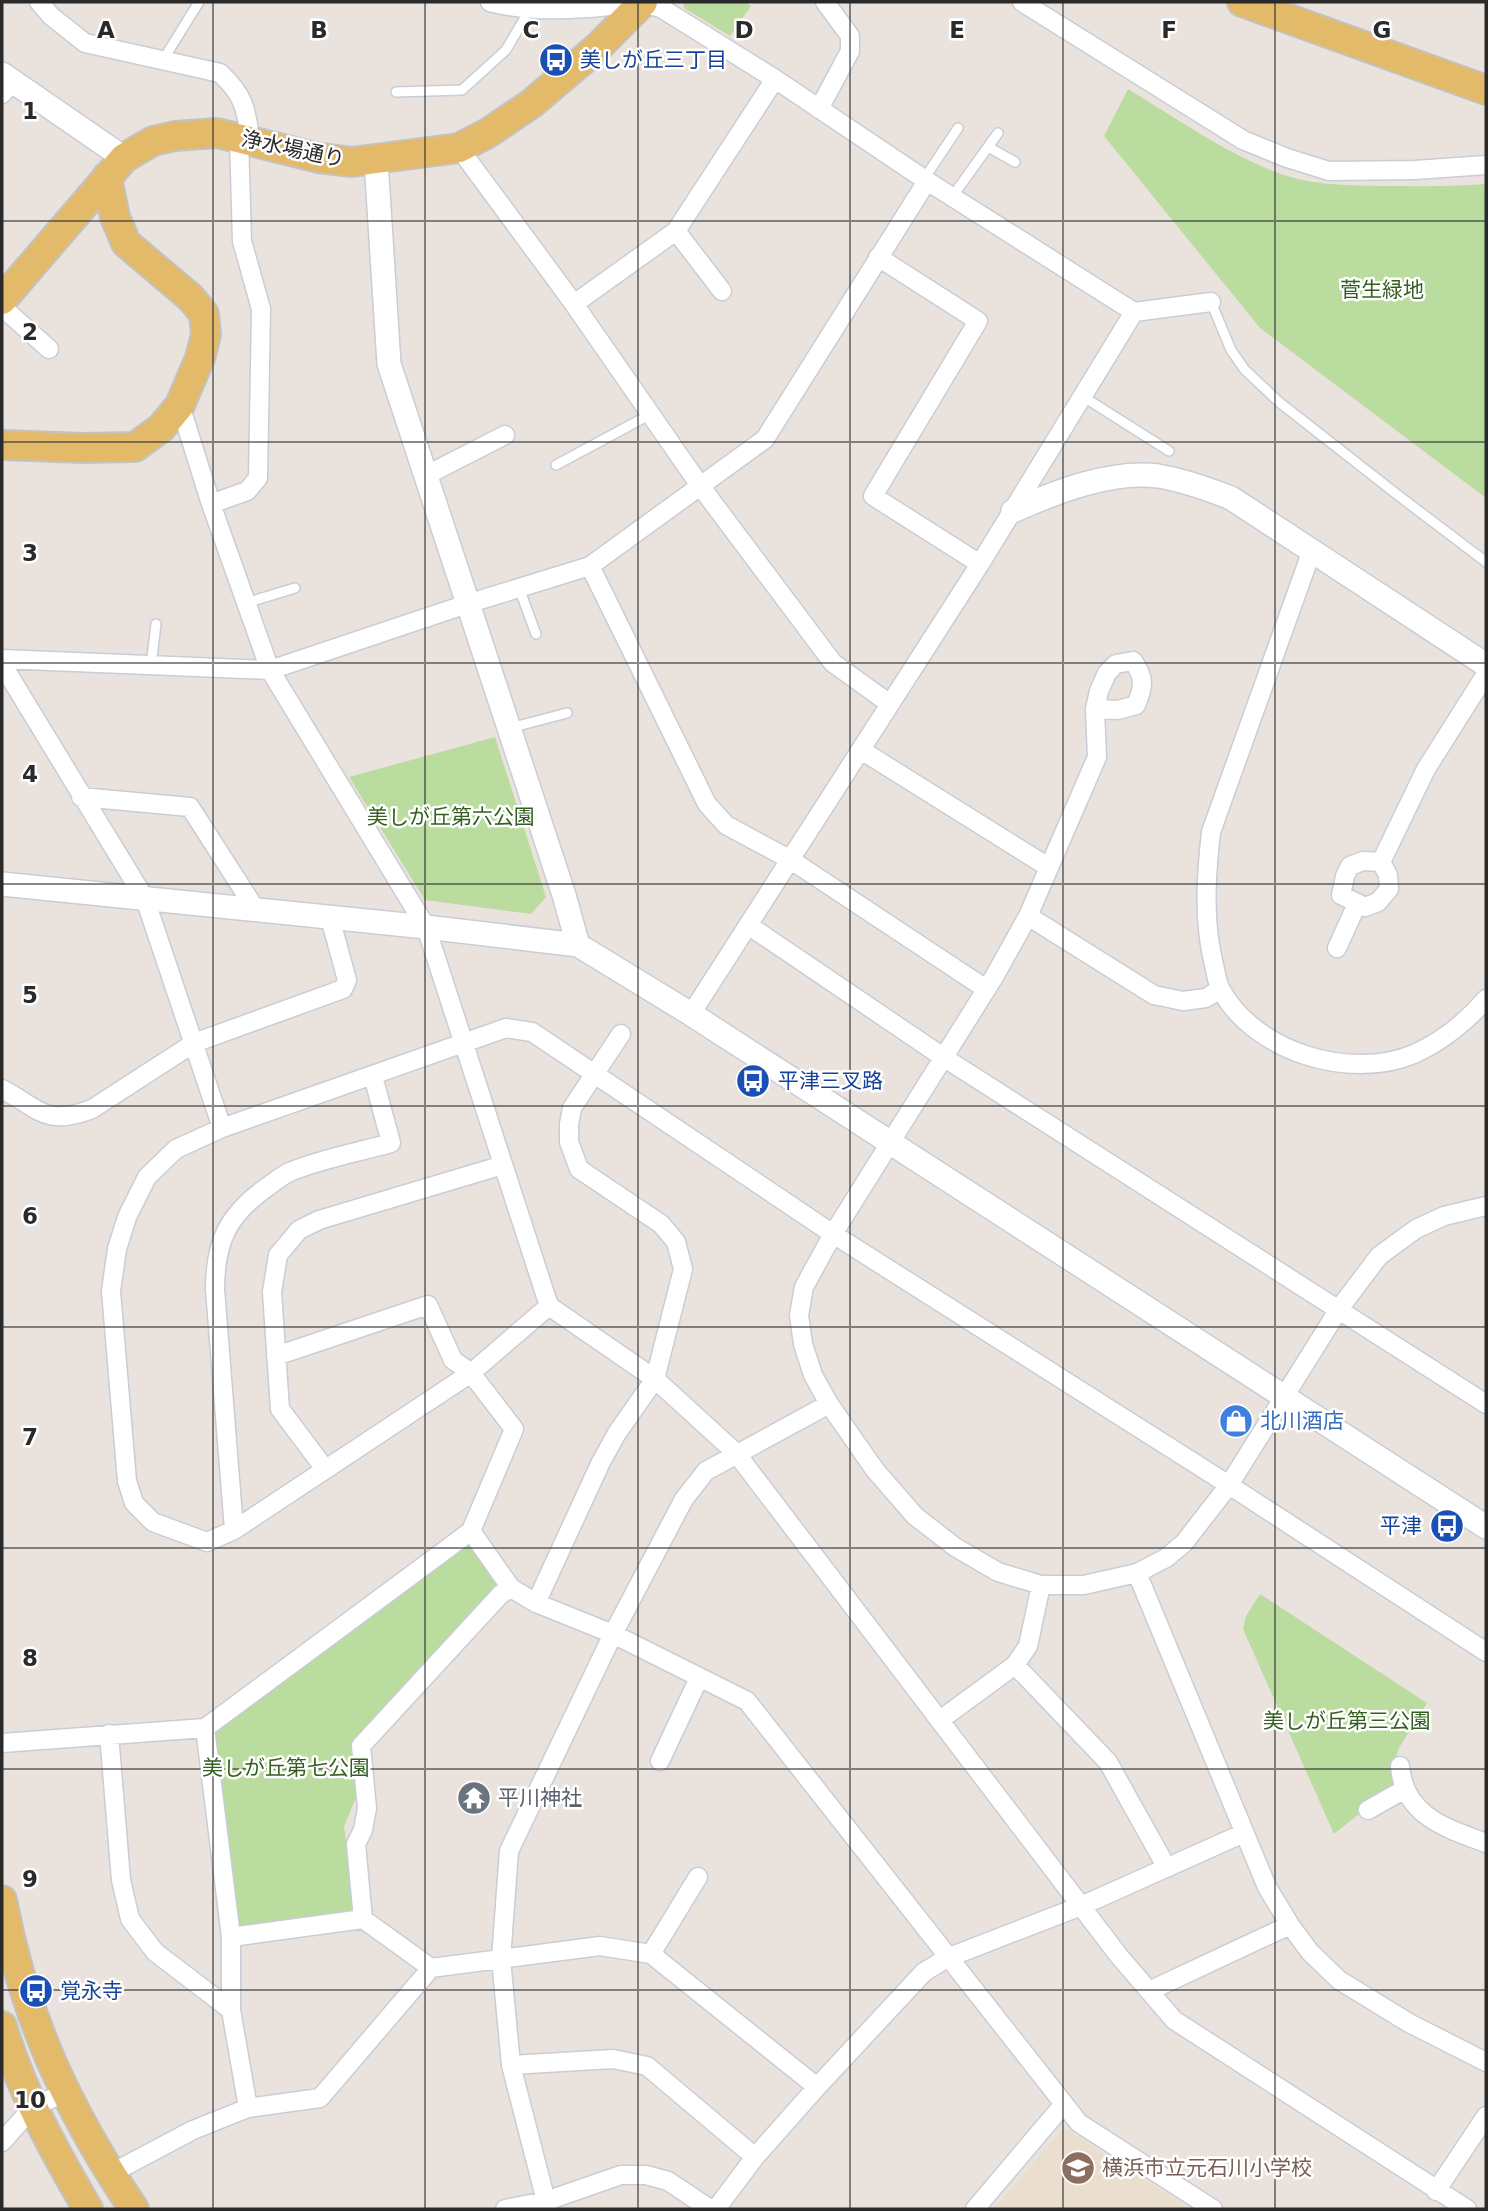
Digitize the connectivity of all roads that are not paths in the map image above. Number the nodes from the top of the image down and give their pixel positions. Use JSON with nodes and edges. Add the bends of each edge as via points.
{"nodes":[{"id":1,"x":39,"y":2,"type":"edge"},
{"id":2,"x":199,"y":2,"type":"edge"},
{"id":3,"x":490,"y":2,"type":"edge"},
{"id":4,"x":642,"y":2,"type":"edge"},
{"id":5,"x":825,"y":2,"type":"edge"},
{"id":6,"x":1022,"y":2,"type":"edge"},
{"id":7,"x":1242,"y":2,"type":"edge"},
{"id":8,"x":530,"y":9,"type":"junction"},
{"id":9,"x":163,"y":60,"type":"junction"},
{"id":10,"x":775,"y":79,"type":"junction"},
{"id":11,"x":5,"y":84,"type":"edge"},
{"id":12,"x":1486,"y":90,"type":"edge"},
{"id":13,"x":396,"y":92,"type":"dead end"},
{"id":14,"x":819,"y":109,"type":"junction"},
{"id":15,"x":958,"y":128,"type":"dead end"},
{"id":16,"x":998,"y":134,"type":"dead end"},
{"id":17,"x":245,"y":140,"type":"junction"},
{"id":18,"x":988,"y":147,"type":"junction"},
{"id":19,"x":459,"y":148,"type":"junction"},
{"id":20,"x":376,"y":161,"type":"junction"},
{"id":21,"x":1015,"y":162,"type":"dead end"},
{"id":22,"x":1486,"y":164,"type":"edge"},
{"id":23,"x":115,"y":168,"type":"junction"},
{"id":24,"x":925,"y":180,"type":"junction"},
{"id":25,"x":953,"y":197,"type":"junction"},
{"id":26,"x":676,"y":231,"type":"junction"},
{"id":27,"x":878,"y":257,"type":"junction"},
{"id":28,"x":722,"y":291,"type":"dead end"},
{"id":29,"x":2,"y":300,"type":"edge"},
{"id":30,"x":1211,"y":302,"type":"joint"},
{"id":31,"x":574,"y":304,"type":"junction"},
{"id":32,"x":2,"y":307,"type":"edge"},
{"id":33,"x":1134,"y":312,"type":"junction"},
{"id":34,"x":50,"y":349,"type":"dead end"},
{"id":35,"x":1082,"y":396,"type":"junction"},
{"id":36,"x":180,"y":405,"type":"junction"},
{"id":37,"x":651,"y":415,"type":"junction"},
{"id":38,"x":505,"y":436,"type":"dead end"},
{"id":39,"x":2,"y":445,"type":"edge"},
{"id":40,"x":1168,"y":451,"type":"dead end"},
{"id":41,"x":556,"y":466,"type":"dead end"},
{"id":42,"x":425,"y":476,"type":"junction"},
{"id":43,"x":701,"y":487,"type":"junction"},
{"id":44,"x":211,"y":504,"type":"junction"},
{"id":45,"x":1013,"y":511,"type":"junction"},
{"id":46,"x":1311,"y":553,"type":"junction"},
{"id":47,"x":1486,"y":562,"type":"edge"},
{"id":48,"x":980,"y":564,"type":"junction"},
{"id":49,"x":590,"y":566,"type":"junction"},
{"id":50,"x":295,"y":588,"type":"dead end"},
{"id":51,"x":519,"y":588,"type":"junction"},
{"id":52,"x":246,"y":603,"type":"junction"},
{"id":53,"x":467,"y":604,"type":"junction"},
{"id":54,"x":156,"y":624,"type":"dead end"},
{"id":55,"x":536,"y":634,"type":"dead end"},
{"id":56,"x":2,"y":659,"type":"edge"},
{"id":57,"x":2,"y":664,"type":"edge"},
{"id":58,"x":151,"y":665,"type":"junction"},
{"id":59,"x":1486,"y":666,"type":"edge"},
{"id":60,"x":270,"y":670,"type":"junction"},
{"id":61,"x":1486,"y":674,"type":"edge"},
{"id":62,"x":890,"y":704,"type":"junction"},
{"id":63,"x":1095,"y":709,"type":"dead end"},
{"id":64,"x":566,"y":713,"type":"dead end"},
{"id":65,"x":509,"y":729,"type":"junction"},
{"id":66,"x":861,"y":750,"type":"junction"},
{"id":67,"x":81,"y":797,"type":"junction"},
{"id":68,"x":791,"y":860,"type":"junction"},
{"id":69,"x":1381,"y":862,"type":"junction"},
{"id":70,"x":1048,"y":867,"type":"junction"},
{"id":71,"x":2,"y":884,"type":"edge"},
{"id":72,"x":145,"y":899,"type":"junction"},
{"id":73,"x":1357,"y":904,"type":"junction"},
{"id":74,"x":256,"y":910,"type":"junction"},
{"id":75,"x":1028,"y":916,"type":"junction"},
{"id":76,"x":330,"y":918,"type":"junction"},
{"id":77,"x":747,"y":925,"type":"junction"},
{"id":78,"x":426,"y":927,"type":"junction"},
{"id":79,"x":579,"y":945,"type":"junction"},
{"id":80,"x":1337,"y":948,"type":"dead end"},
{"id":81,"x":986,"y":989,"type":"junction"},
{"id":82,"x":1220,"y":989,"type":"junction"},
{"id":83,"x":1486,"y":999,"type":"edge"},
{"id":84,"x":691,"y":1014,"type":"junction"},
{"id":85,"x":621,"y":1034,"type":"dead end"},
{"id":86,"x":464,"y":1042,"type":"junction"},
{"id":87,"x":194,"y":1043,"type":"junction"},
{"id":88,"x":943,"y":1057,"type":"junction"},
{"id":89,"x":594,"y":1073,"type":"junction"},
{"id":90,"x":373,"y":1076,"type":"junction"},
{"id":91,"x":2,"y":1089,"type":"edge"},
{"id":92,"x":222,"y":1128,"type":"junction"},
{"id":93,"x":889,"y":1141,"type":"junction"},
{"id":94,"x":503,"y":1165,"type":"junction"},
{"id":95,"x":1486,"y":1206,"type":"edge"},
{"id":96,"x":833,"y":1234,"type":"junction"},
{"id":97,"x":549,"y":1306,"type":"junction"},
{"id":98,"x":1339,"y":1309,"type":"junction"},
{"id":99,"x":276,"y":1356,"type":"junction"},
{"id":100,"x":471,"y":1373,"type":"junction"},
{"id":101,"x":655,"y":1379,"type":"junction"},
{"id":102,"x":1285,"y":1397,"type":"junction"},
{"id":103,"x":829,"y":1404,"type":"junction"},
{"id":104,"x":1486,"y":1404,"type":"edge"},
{"id":105,"x":736,"y":1453,"type":"junction"},
{"id":106,"x":325,"y":1469,"type":"junction"},
{"id":107,"x":1229,"y":1485,"type":"junction"},
{"id":108,"x":1486,"y":1527,"type":"edge"},
{"id":109,"x":234,"y":1530,"type":"junction"},
{"id":110,"x":471,"y":1531,"type":"junction"},
{"id":111,"x":1137,"y":1573,"type":"junction"},
{"id":112,"x":1041,"y":1585,"type":"junction"},
{"id":113,"x":511,"y":1588,"type":"junction"},
{"id":114,"x":536,"y":1603,"type":"junction"},
{"id":115,"x":613,"y":1634,"type":"junction"},
{"id":116,"x":1486,"y":1652,"type":"edge"},
{"id":117,"x":1015,"y":1665,"type":"junction"},
{"id":118,"x":699,"y":1678,"type":"junction"},
{"id":119,"x":940,"y":1720,"type":"junction"},
{"id":120,"x":205,"y":1728,"type":"junction"},
{"id":121,"x":109,"y":1734,"type":"junction"},
{"id":122,"x":2,"y":1743,"type":"edge"},
{"id":123,"x":660,"y":1761,"type":"dead end"},
{"id":124,"x":1400,"y":1766,"type":"dead end"},
{"id":125,"x":1405,"y":1789,"type":"junction"},
{"id":126,"x":1368,"y":1810,"type":"dead end"},
{"id":127,"x":1244,"y":1833,"type":"junction"},
{"id":128,"x":1486,"y":1843,"type":"edge"},
{"id":129,"x":1167,"y":1868,"type":"junction"},
{"id":130,"x":698,"y":1877,"type":"dead end"},
{"id":131,"x":2,"y":1900,"type":"edge"},
{"id":132,"x":1081,"y":1906,"type":"junction"},
{"id":133,"x":363,"y":1919,"type":"junction"},
{"id":134,"x":1290,"y":1925,"type":"junction"},
{"id":135,"x":231,"y":1937,"type":"junction"},
{"id":136,"x":651,"y":1954,"type":"junction"},
{"id":137,"x":947,"y":1958,"type":"junction"},
{"id":138,"x":501,"y":1959,"type":"junction"},
{"id":139,"x":431,"y":1968,"type":"junction"},
{"id":140,"x":1149,"y":1991,"type":"junction"},
{"id":141,"x":231,"y":2010,"type":"junction"},
{"id":142,"x":2,"y":2026,"type":"edge"},
{"id":143,"x":1486,"y":2062,"type":"edge"},
{"id":144,"x":511,"y":2065,"type":"junction"},
{"id":145,"x":817,"y":2087,"type":"junction"},
{"id":146,"x":64,"y":2092,"type":"junction"},
{"id":147,"x":1063,"y":2105,"type":"junction"},
{"id":148,"x":33,"y":2107,"type":"junction"},
{"id":149,"x":248,"y":2108,"type":"junction"},
{"id":150,"x":1486,"y":2116,"type":"edge"},
{"id":151,"x":2,"y":2143,"type":"edge"},
{"id":152,"x":755,"y":2157,"type":"junction"},
{"id":153,"x":110,"y":2174,"type":"junction"},
{"id":154,"x":1436,"y":2191,"type":"junction"},
{"id":155,"x":547,"y":2205,"type":"edge"},
{"id":156,"x":88,"y":2209,"type":"edge"},
{"id":157,"x":134,"y":2209,"type":"edge"},
{"id":158,"x":505,"y":2209,"type":"edge"},
{"id":159,"x":710,"y":2209,"type":"edge"},
{"id":160,"x":716,"y":2209,"type":"edge"},
{"id":161,"x":975,"y":2209,"type":"edge"},
{"id":162,"x":1213,"y":2209,"type":"edge"},
{"id":163,"x":1467,"y":2209,"type":"edge"}],
"edges":[{"from":1,"to":9,"type":"street","via":[[85,43]]},
{"from":2,"to":9,"type":"lane"},
{"from":3,"to":8,"type":"street"},
{"from":4,"to":8,"type":"street"},
{"from":4,"to":10,"type":"street","via":[[661,8]]},
{"from":4,"to":19,"type":"main road","name":"浄水場通り","via":[[531,104]]},
{"from":5,"to":14,"type":"street","via":[[850,36],[850,51]]},
{"from":6,"to":22,"type":"street","via":[[1243,140],[1287,158],[1329,171]]},
{"from":7,"to":12,"type":"main road"},
{"from":8,"to":13,"type":"lane","via":[[506,50],[462,90]]},
{"from":9,"to":17,"type":"street","via":[[220,73],[236,87],[245,104]]},
{"from":10,"to":14,"type":"street"},
{"from":10,"to":26,"type":"street"},
{"from":11,"to":23,"type":"street"},
{"from":14,"to":24,"type":"street"},
{"from":15,"to":24,"type":"lane"},
{"from":16,"to":18,"type":"lane"},
{"from":17,"to":20,"type":"main road","name":"浄水場通り","via":[[319,158]]},
{"from":17,"to":23,"type":"main road","name":"浄水場通り","via":[[217,133],[175,136],[153,141]]},
{"from":17,"to":44,"type":"street","via":[[242,241],[261,309],[258,478],[247,491]]},
{"from":18,"to":21,"type":"lane"},
{"from":18,"to":25,"type":"lane"},
{"from":19,"to":20,"type":"main road","name":"浄水場通り"},
{"from":19,"to":31,"type":"street"},
{"from":20,"to":42,"type":"street","via":[[389,364]]},
{"from":23,"to":29,"type":"main road","name":"浄水場通り"},
{"from":23,"to":36,"type":"main road","via":[[115,217],[126,243],[204,314],[206,335],[200,358]]},
{"from":24,"to":25,"type":"street"},
{"from":24,"to":27,"type":"street"},
{"from":25,"to":33,"type":"street"},
{"from":26,"to":28,"type":"street"},
{"from":26,"to":31,"type":"street"},
{"from":27,"to":43,"type":"street","via":[[765,439]]},
{"from":27,"to":48,"type":"street","via":[[978,321],[873,496]]},
{"from":30,"to":33,"type":"street"},
{"from":30,"to":47,"type":"lane","via":[[1231,350],[1245,370]]},
{"from":31,"to":37,"type":"street"},
{"from":32,"to":34,"type":"street"},
{"from":33,"to":35,"type":"street"},
{"from":35,"to":40,"type":"lane"},
{"from":35,"to":45,"type":"street"},
{"from":36,"to":39,"type":"main road","via":[[161,428],[135,447]]},
{"from":36,"to":44,"type":"street"},
{"from":37,"to":41,"type":"lane"},
{"from":37,"to":43,"type":"street"},
{"from":38,"to":42,"type":"street"},
{"from":42,"to":53,"type":"street"},
{"from":43,"to":49,"type":"street"},
{"from":43,"to":62,"type":"street","via":[[833,663]]},
{"from":44,"to":52,"type":"street"},
{"from":45,"to":46,"type":"street","via":[[1055,493],[1110,478],[1157,476],[1231,498]]},
{"from":45,"to":48,"type":"street"},
{"from":46,"to":59,"type":"street"},
{"from":46,"to":82,"type":"street","via":[[1211,832],[1207,937]]},
{"from":48,"to":62,"type":"street"},
{"from":49,"to":51,"type":"street"},
{"from":49,"to":68,"type":"street","via":[[707,804],[726,825]]},
{"from":50,"to":52,"type":"lane"},
{"from":51,"to":53,"type":"street"},
{"from":51,"to":55,"type":"lane"},
{"from":52,"to":60,"type":"street"},
{"from":53,"to":60,"type":"street"},
{"from":53,"to":65,"type":"street"},
{"from":54,"to":58,"type":"lane"},
{"from":56,"to":58,"type":"street"},
{"from":57,"to":67,"type":"street"},
{"from":58,"to":60,"type":"street"},
{"from":60,"to":78,"type":"street"},
{"from":61,"to":69,"type":"street","via":[[1426,769]]},
{"from":62,"to":66,"type":"street"},
{"from":63,"to":70,"type":"street","via":[[1097,757]]},
{"from":64,"to":65,"type":"lane"},
{"from":65,"to":79,"type":"street"},
{"from":66,"to":68,"type":"street"},
{"from":66,"to":70,"type":"street"},
{"from":67,"to":72,"type":"street"},
{"from":67,"to":74,"type":"street","via":[[190,807]]},
{"from":68,"to":77,"type":"street"},
{"from":68,"to":81,"type":"street"},
{"from":69,"to":73,"type":"street","via":[[1389,889],[1378,902],[1365,907]]},
{"from":69,"to":73,"type":"street","via":[[1350,866],[1341,895]]},
{"from":70,"to":75,"type":"street"},
{"from":71,"to":72,"type":"street"},
{"from":72,"to":74,"type":"street"},
{"from":72,"to":87,"type":"street"},
{"from":73,"to":80,"type":"street"},
{"from":74,"to":76,"type":"street"},
{"from":75,"to":81,"type":"street"},
{"from":75,"to":82,"type":"street","via":[[1154,995],[1183,1001],[1206,998]]},
{"from":76,"to":78,"type":"street"},
{"from":76,"to":87,"type":"street","via":[[347,980],[342,989]]},
{"from":77,"to":84,"type":"street"},
{"from":77,"to":88,"type":"street"},
{"from":78,"to":79,"type":"street"},
{"from":78,"to":86,"type":"street"},
{"from":79,"to":84,"type":"street"},
{"from":81,"to":88,"type":"street"},
{"from":82,"to":83,"type":"street","via":[[1244,1021],[1288,1051],[1325,1061],[1379,1064],[1414,1054],[1452,1031]]},
{"from":84,"to":93,"type":"street"},
{"from":85,"to":89,"type":"street"},
{"from":86,"to":89,"type":"street","via":[[506,1028],[532,1032]]},
{"from":86,"to":90,"type":"street"},
{"from":86,"to":94,"type":"street"},
{"from":87,"to":91,"type":"street","via":[[92,1109],[75,1115],[54,1117],[36,1112]]},
{"from":87,"to":92,"type":"street"},
{"from":88,"to":93,"type":"street"},
{"from":88,"to":98,"type":"street"},
{"from":89,"to":96,"type":"street"},
{"from":89,"to":101,"type":"street","via":[[572,1108],[569,1124],[569,1142],[579,1169],[661,1224],[677,1242],[683,1269]]},
{"from":90,"to":92,"type":"street"},
{"from":90,"to":109,"type":"street","via":[[391,1143],[290,1171],[235,1213],[222,1236],[215,1289]]},
{"from":92,"to":109,"type":"street","via":[[176,1149],[147,1177],[127,1217],[111,1291],[127,1481],[134,1503],[153,1522],[207,1542]]},
{"from":93,"to":96,"type":"street"},
{"from":93,"to":102,"type":"street"},
{"from":94,"to":97,"type":"street"},
{"from":94,"to":99,"type":"street","via":[[299,1230],[287,1241],[274,1268]]},
{"from":95,"to":98,"type":"street","via":[[1444,1216],[1400,1239],[1379,1256]]},
{"from":96,"to":103,"type":"street","via":[[804,1287],[799,1315],[813,1375]]},
{"from":96,"to":107,"type":"street"},
{"from":97,"to":100,"type":"street"},
{"from":97,"to":101,"type":"street"},
{"from":98,"to":102,"type":"street"},
{"from":98,"to":104,"type":"street"},
{"from":99,"to":100,"type":"street","via":[[428,1305],[453,1360]]},
{"from":99,"to":106,"type":"street","via":[[280,1409]]},
{"from":100,"to":106,"type":"street"},
{"from":100,"to":110,"type":"street","via":[[514,1429]]},
{"from":101,"to":105,"type":"street"},
{"from":101,"to":114,"type":"street","via":[[601,1462]]},
{"from":102,"to":107,"type":"street"},
{"from":102,"to":108,"type":"street"},
{"from":103,"to":105,"type":"street"},
{"from":103,"to":112,"type":"street","via":[[875,1471],[915,1516],[998,1572]]},
{"from":105,"to":115,"type":"street","via":[[706,1471],[684,1499]]},
{"from":105,"to":119,"type":"street"},
{"from":106,"to":109,"type":"street"},
{"from":107,"to":111,"type":"street","via":[[1184,1543]]},
{"from":107,"to":116,"type":"street"},
{"from":110,"to":113,"type":"street"},
{"from":110,"to":120,"type":"street"},
{"from":111,"to":112,"type":"street","via":[[1084,1585]]},
{"from":111,"to":127,"type":"street"},
{"from":112,"to":117,"type":"street","via":[[1028,1646]]},
{"from":113,"to":114,"type":"street"},
{"from":113,"to":133,"type":"street","via":[[361,1746],[367,1808],[356,1844]]},
{"from":114,"to":115,"type":"street"},
{"from":115,"to":118,"type":"street"},
{"from":115,"to":138,"type":"street","via":[[509,1851]]},
{"from":117,"to":119,"type":"street"},
{"from":117,"to":129,"type":"street","via":[[1108,1762]]},
{"from":118,"to":123,"type":"street"},
{"from":118,"to":137,"type":"street","via":[[747,1701]]},
{"from":119,"to":132,"type":"street"},
{"from":120,"to":121,"type":"street"},
{"from":120,"to":135,"type":"street"},
{"from":121,"to":122,"type":"street"},
{"from":121,"to":141,"type":"street","via":[[121,1880],[130,1919],[155,1952]]},
{"from":124,"to":125,"type":"street"},
{"from":125,"to":126,"type":"street"},
{"from":125,"to":128,"type":"street","via":[[1418,1810],[1447,1828]]},
{"from":127,"to":129,"type":"street"},
{"from":127,"to":134,"type":"street","via":[[1267,1887]]},
{"from":129,"to":132,"type":"street"},
{"from":130,"to":136,"type":"street"},
{"from":131,"to":146,"type":"main road","via":[[27,1999]]},
{"from":132,"to":137,"type":"street"},
{"from":132,"to":140,"type":"street"},
{"from":133,"to":135,"type":"street"},
{"from":133,"to":139,"type":"street"},
{"from":134,"to":140,"type":"street"},
{"from":134,"to":143,"type":"street","via":[[1339,1980]]},
{"from":135,"to":141,"type":"street"},
{"from":136,"to":138,"type":"street","via":[[600,1946]]},
{"from":136,"to":145,"type":"street"},
{"from":137,"to":145,"type":"street","via":[[923,1972]]},
{"from":137,"to":147,"type":"street"},
{"from":138,"to":139,"type":"street"},
{"from":138,"to":144,"type":"street"},
{"from":139,"to":149,"type":"street","via":[[320,2098]]},
{"from":140,"to":154,"type":"street","via":[[1174,2021]]},
{"from":141,"to":149,"type":"street"},
{"from":142,"to":148,"type":"main road"},
{"from":144,"to":152,"type":"street","via":[[613,2059],[647,2066]]},
{"from":144,"to":155,"type":"street"},
{"from":145,"to":152,"type":"street"},
{"from":146,"to":148,"type":"street"},
{"from":146,"to":153,"type":"main road"},
{"from":147,"to":161,"type":"street"},
{"from":147,"to":162,"type":"street","via":[[1079,2123]]},
{"from":148,"to":151,"type":"street"},
{"from":148,"to":156,"type":"main road"},
{"from":149,"to":153,"type":"street","via":[[193,2130]]},
{"from":150,"to":154,"type":"street"},
{"from":152,"to":160,"type":"street"},
{"from":153,"to":157,"type":"main road"},
{"from":154,"to":163,"type":"street"},
{"from":155,"to":158,"type":"street"},
{"from":155,"to":159,"type":"street","via":[[621,2175],[646,2175],[668,2181]]}]}
